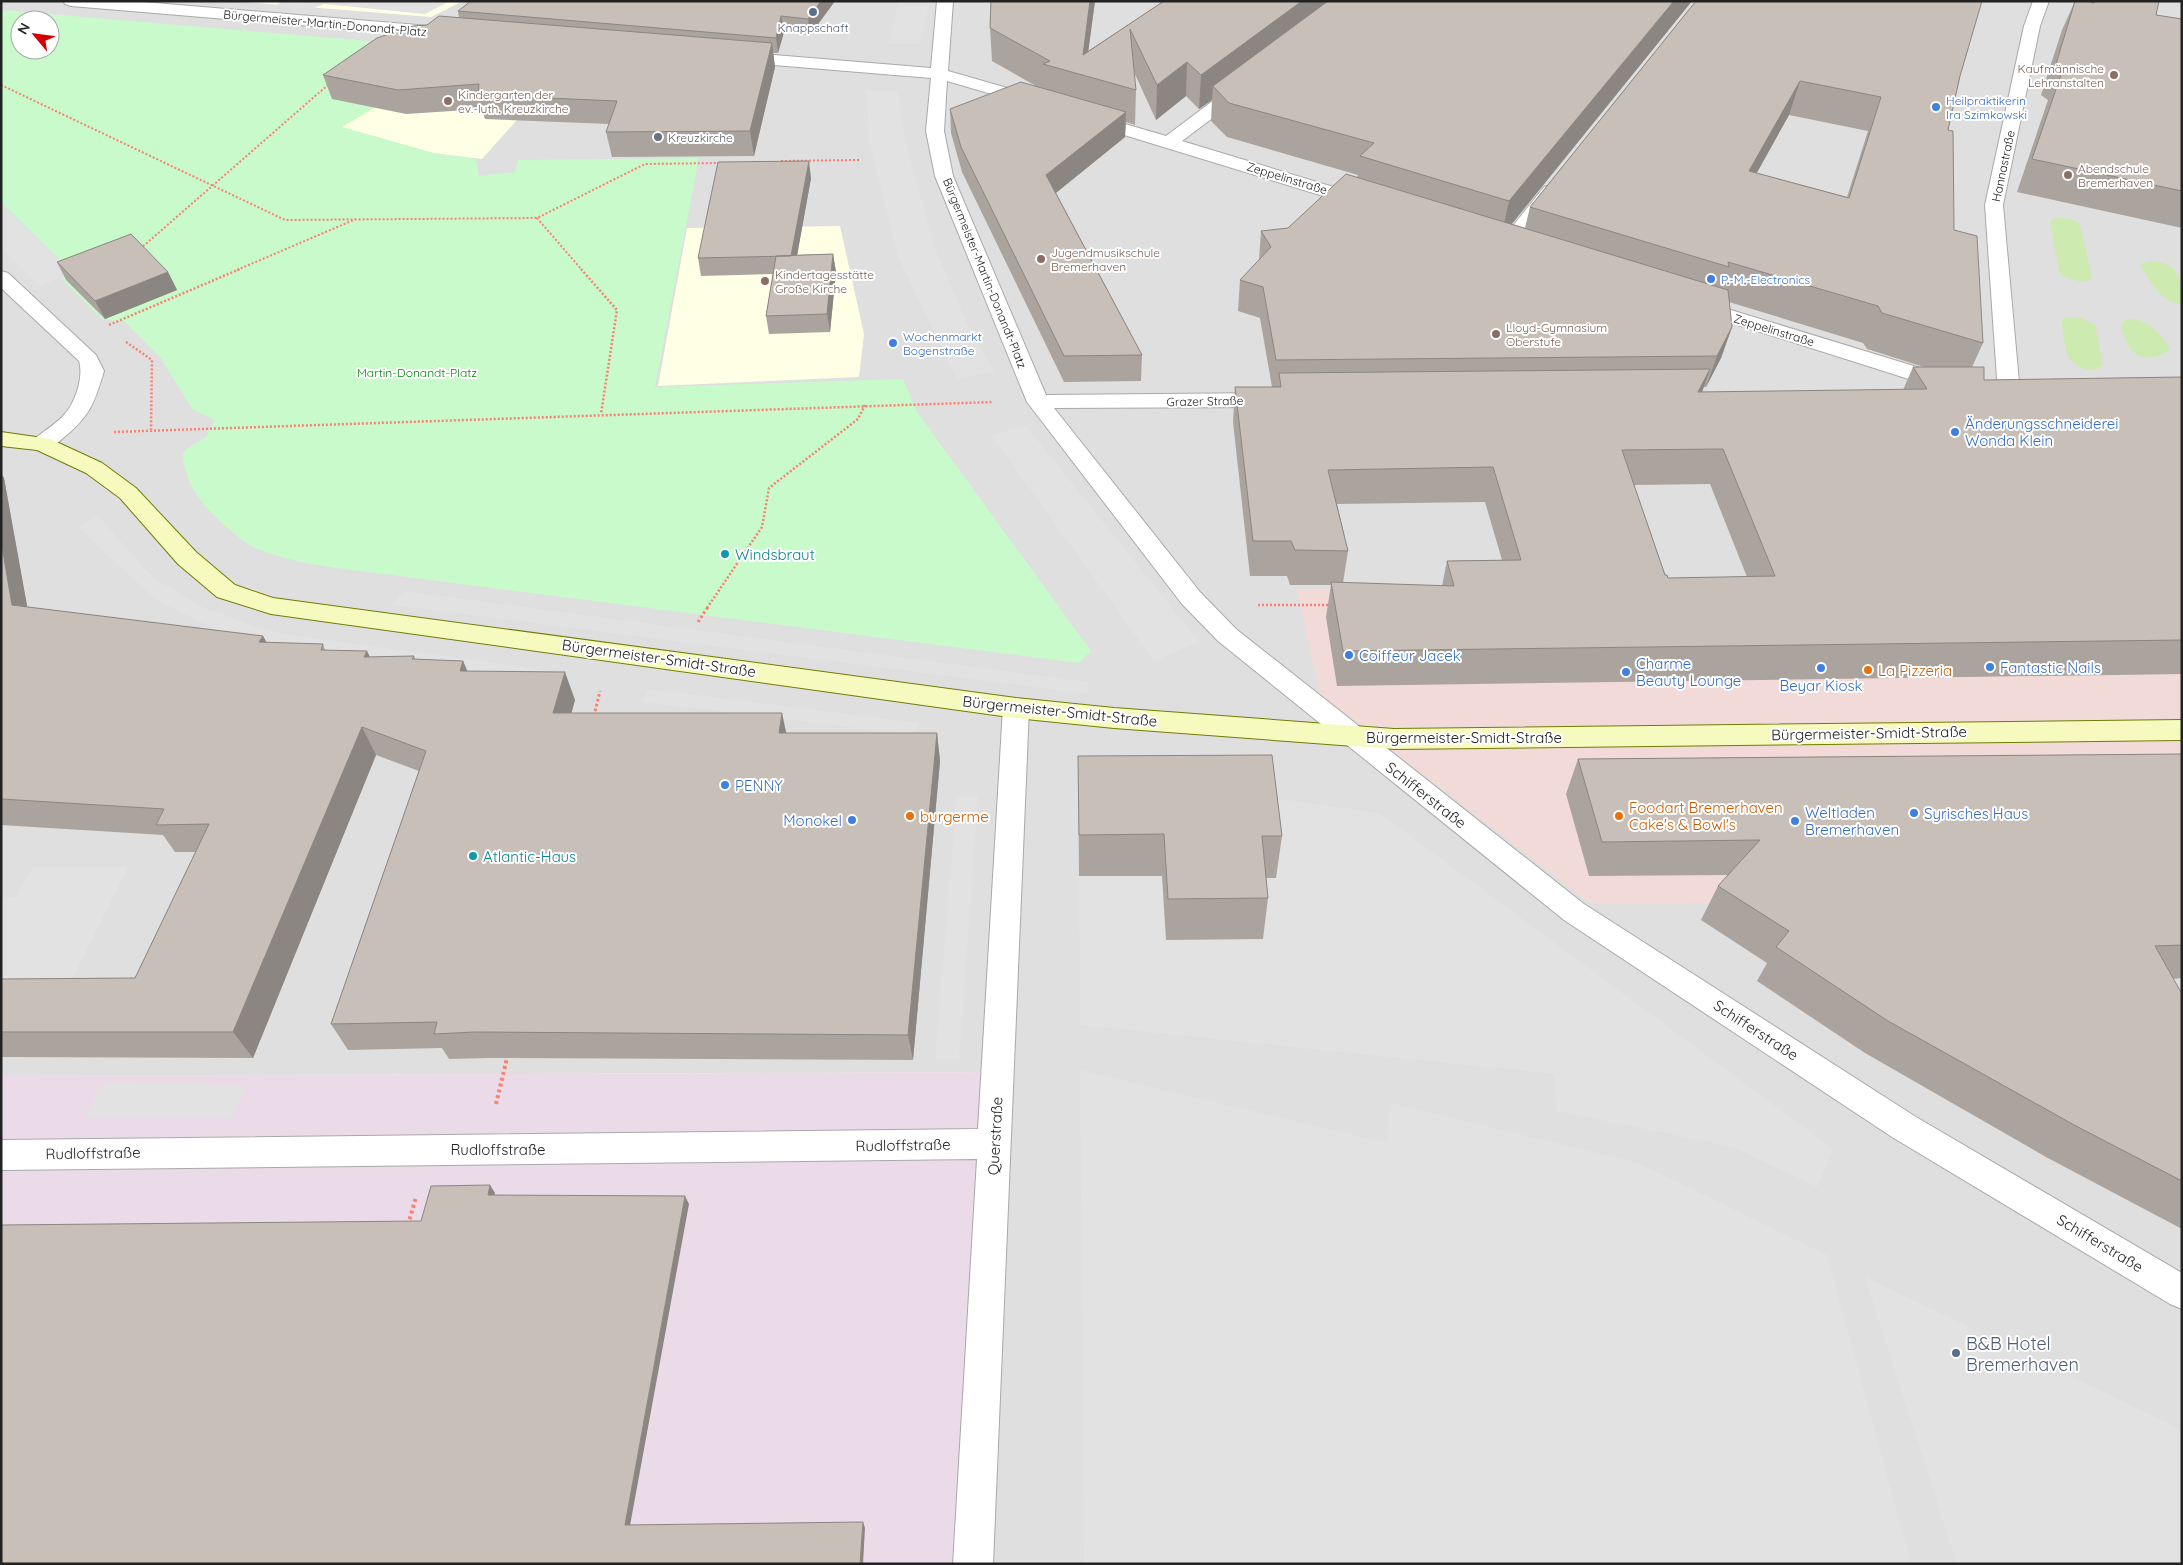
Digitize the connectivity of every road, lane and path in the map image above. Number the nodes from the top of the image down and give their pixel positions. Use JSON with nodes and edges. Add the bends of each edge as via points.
{"nodes":[{"id":1,"x":71,"y":1,"type":"edge"},
{"id":2,"x":945,"y":1,"type":"edge"},
{"id":3,"x":2041,"y":1,"type":"edge"},
{"id":4,"x":455,"y":33,"type":"edge"},
{"id":5,"x":721,"y":56,"type":"edge"},
{"id":6,"x":940,"y":74,"type":"junction"},
{"id":7,"x":1256,"y":78,"type":"edge"},
{"id":8,"x":332,"y":81,"type":"dead end"},
{"id":9,"x":1,"y":85,"type":"edge"},
{"id":10,"x":1054,"y":108,"type":"edge"},
{"id":11,"x":1074,"y":114,"type":"edge"},
{"id":12,"x":1169,"y":142,"type":"junction"},
{"id":13,"x":859,"y":160,"type":"dead end"},
{"id":14,"x":781,"y":161,"type":"edge"},
{"id":15,"x":723,"y":163,"type":"edge"},
{"id":16,"x":1562,"y":177,"type":"edge"},
{"id":17,"x":213,"y":187,"type":"junction"},
{"id":18,"x":1385,"y":208,"type":"edge"},
{"id":19,"x":358,"y":218,"type":"junction"},
{"id":20,"x":537,"y":218,"type":"junction"},
{"id":21,"x":1488,"y":240,"type":"edge"},
{"id":22,"x":1506,"y":246,"type":"junction"},
{"id":23,"x":138,"y":250,"type":"edge"},
{"id":24,"x":1525,"y":252,"type":"edge"},
{"id":25,"x":1,"y":277,"type":"edge"},
{"id":26,"x":1676,"y":299,"type":"edge"},
{"id":27,"x":104,"y":327,"type":"dead end"},
{"id":28,"x":120,"y":338,"type":"dead end"},
{"id":29,"x":1986,"y":393,"type":"edge"},
{"id":30,"x":1909,"y":394,"type":"edge"},
{"id":31,"x":1296,"y":400,"type":"edge"},
{"id":32,"x":1038,"y":402,"type":"junction"},
{"id":33,"x":865,"y":405,"type":"junction"},
{"id":34,"x":601,"y":414,"type":"junction"},
{"id":35,"x":151,"y":431,"type":"junction"},
{"id":36,"x":1,"y":439,"type":"edge"},
{"id":37,"x":42,"y":444,"type":"junction"},
{"id":38,"x":1336,"y":605,"type":"edge"},
{"id":39,"x":1198,"y":606,"type":"junction"},
{"id":40,"x":611,"y":652,"type":"junction"},
{"id":41,"x":672,"y":660,"type":"junction"},
{"id":42,"x":1016,"y":708,"type":"junction"},
{"id":43,"x":592,"y":724,"type":"edge"},
{"id":44,"x":2182,"y":730,"type":"edge"},
{"id":45,"x":1352,"y":736,"type":"junction"},
{"id":46,"x":511,"y":1045,"type":"edge"},
{"id":47,"x":994,"y":1144,"type":"junction"},
{"id":48,"x":484,"y":1149,"type":"junction"},
{"id":49,"x":430,"y":1150,"type":"junction"},
{"id":50,"x":1,"y":1154,"type":"edge"},
{"id":51,"x":405,"y":1234,"type":"edge"},
{"id":52,"x":2182,"y":1292,"type":"edge"},
{"id":53,"x":973,"y":1564,"type":"edge"}],
"edges":[{"from":1,"to":4,"type":"street","name":"Bürgermeister-Martin-Donandt-Platz"},
{"from":2,"to":6,"type":"street","name":"Bürgermeister-Martin-Donandt-Platz"},
{"from":3,"to":29,"type":"street","name":"Hannastraße","via":[[2032,26],[1994,206],[2019,393]]},
{"from":5,"to":6,"type":"street"},
{"from":6,"to":10,"type":"street"},
{"from":6,"to":32,"type":"street","name":"Bürgermeister-Martin-Donandt-Platz","via":[[935,131],[944,176]]},
{"from":7,"to":12,"type":"street"},
{"from":8,"to":17,"type":"path"},
{"from":9,"to":17,"type":"path"},
{"from":11,"to":12,"type":"street","name":"Zeppelinstraße"},
{"from":12,"to":18,"type":"street","name":"Zeppelinstraße"},
{"from":13,"to":14,"type":"path"},
{"from":15,"to":20,"type":"path","via":[[645,164]]},
{"from":16,"to":22,"type":"street"},
{"from":17,"to":19,"type":"path","via":[[285,220]]},
{"from":17,"to":23,"type":"path"},
{"from":19,"to":20,"type":"path"},
{"from":19,"to":27,"type":"path"},
{"from":20,"to":34,"type":"path","via":[[617,310]]},
{"from":21,"to":22,"type":"street"},
{"from":22,"to":24,"type":"street"},
{"from":25,"to":37,"type":"street","via":[[89,359],[94,371],[88,391],[73,418]]},
{"from":26,"to":30,"type":"street","name":"Zeppelinstraße","via":[[1959,390]]},
{"from":28,"to":35,"type":"path","via":[[152,360]]},
{"from":31,"to":32,"type":"street","name":"Grazer Straße"},
{"from":32,"to":33,"type":"path"},
{"from":32,"to":39,"type":"street","name":"Bürgermeister-Martin-Donandt-Platz"},
{"from":33,"to":34,"type":"path"},
{"from":33,"to":41,"type":"path","via":[[858,419],[769,488],[762,527]]},
{"from":34,"to":35,"type":"path"},
{"from":35,"to":37,"type":"path","via":[[97,433]]},
{"from":36,"to":37,"type":"street","name":"Bürgermeister-Smidt-Straße"},
{"from":37,"to":40,"type":"street","name":"Bürgermeister-Smidt-Straße","via":[[94,468],[128,493],[187,558],[226,591],[246,599],[324,614]]},
{"from":38,"to":39,"type":"path"},
{"from":39,"to":45,"type":"street","name":"Bürgermeister-Martin-Donandt-Platz","via":[[1227,635]]},
{"from":40,"to":41,"type":"street","name":"Bürgermeister-Smidt-Straße"},
{"from":40,"to":43,"type":"path"},
{"from":41,"to":42,"type":"street","name":"Bürgermeister-Smidt-Straße"},
{"from":42,"to":45,"type":"street","name":"Bürgermeister-Smidt-Straße"},
{"from":42,"to":47,"type":"street","name":"Querstraße"},
{"from":44,"to":45,"type":"street","name":"Bürgermeister-Smidt-Straße","via":[[1394,739]]},
{"from":45,"to":52,"type":"street","name":"Schifferstraße","via":[[1574,912],[1904,1128]]},
{"from":46,"to":48,"type":"path"},
{"from":47,"to":48,"type":"street","name":"Rudloffstraße"},
{"from":47,"to":53,"type":"street","name":"Querstraße"},
{"from":48,"to":49,"type":"street","name":"Rudloffstraße"},
{"from":49,"to":50,"type":"street","name":"Rudloffstraße"},
{"from":49,"to":51,"type":"path"}]}
